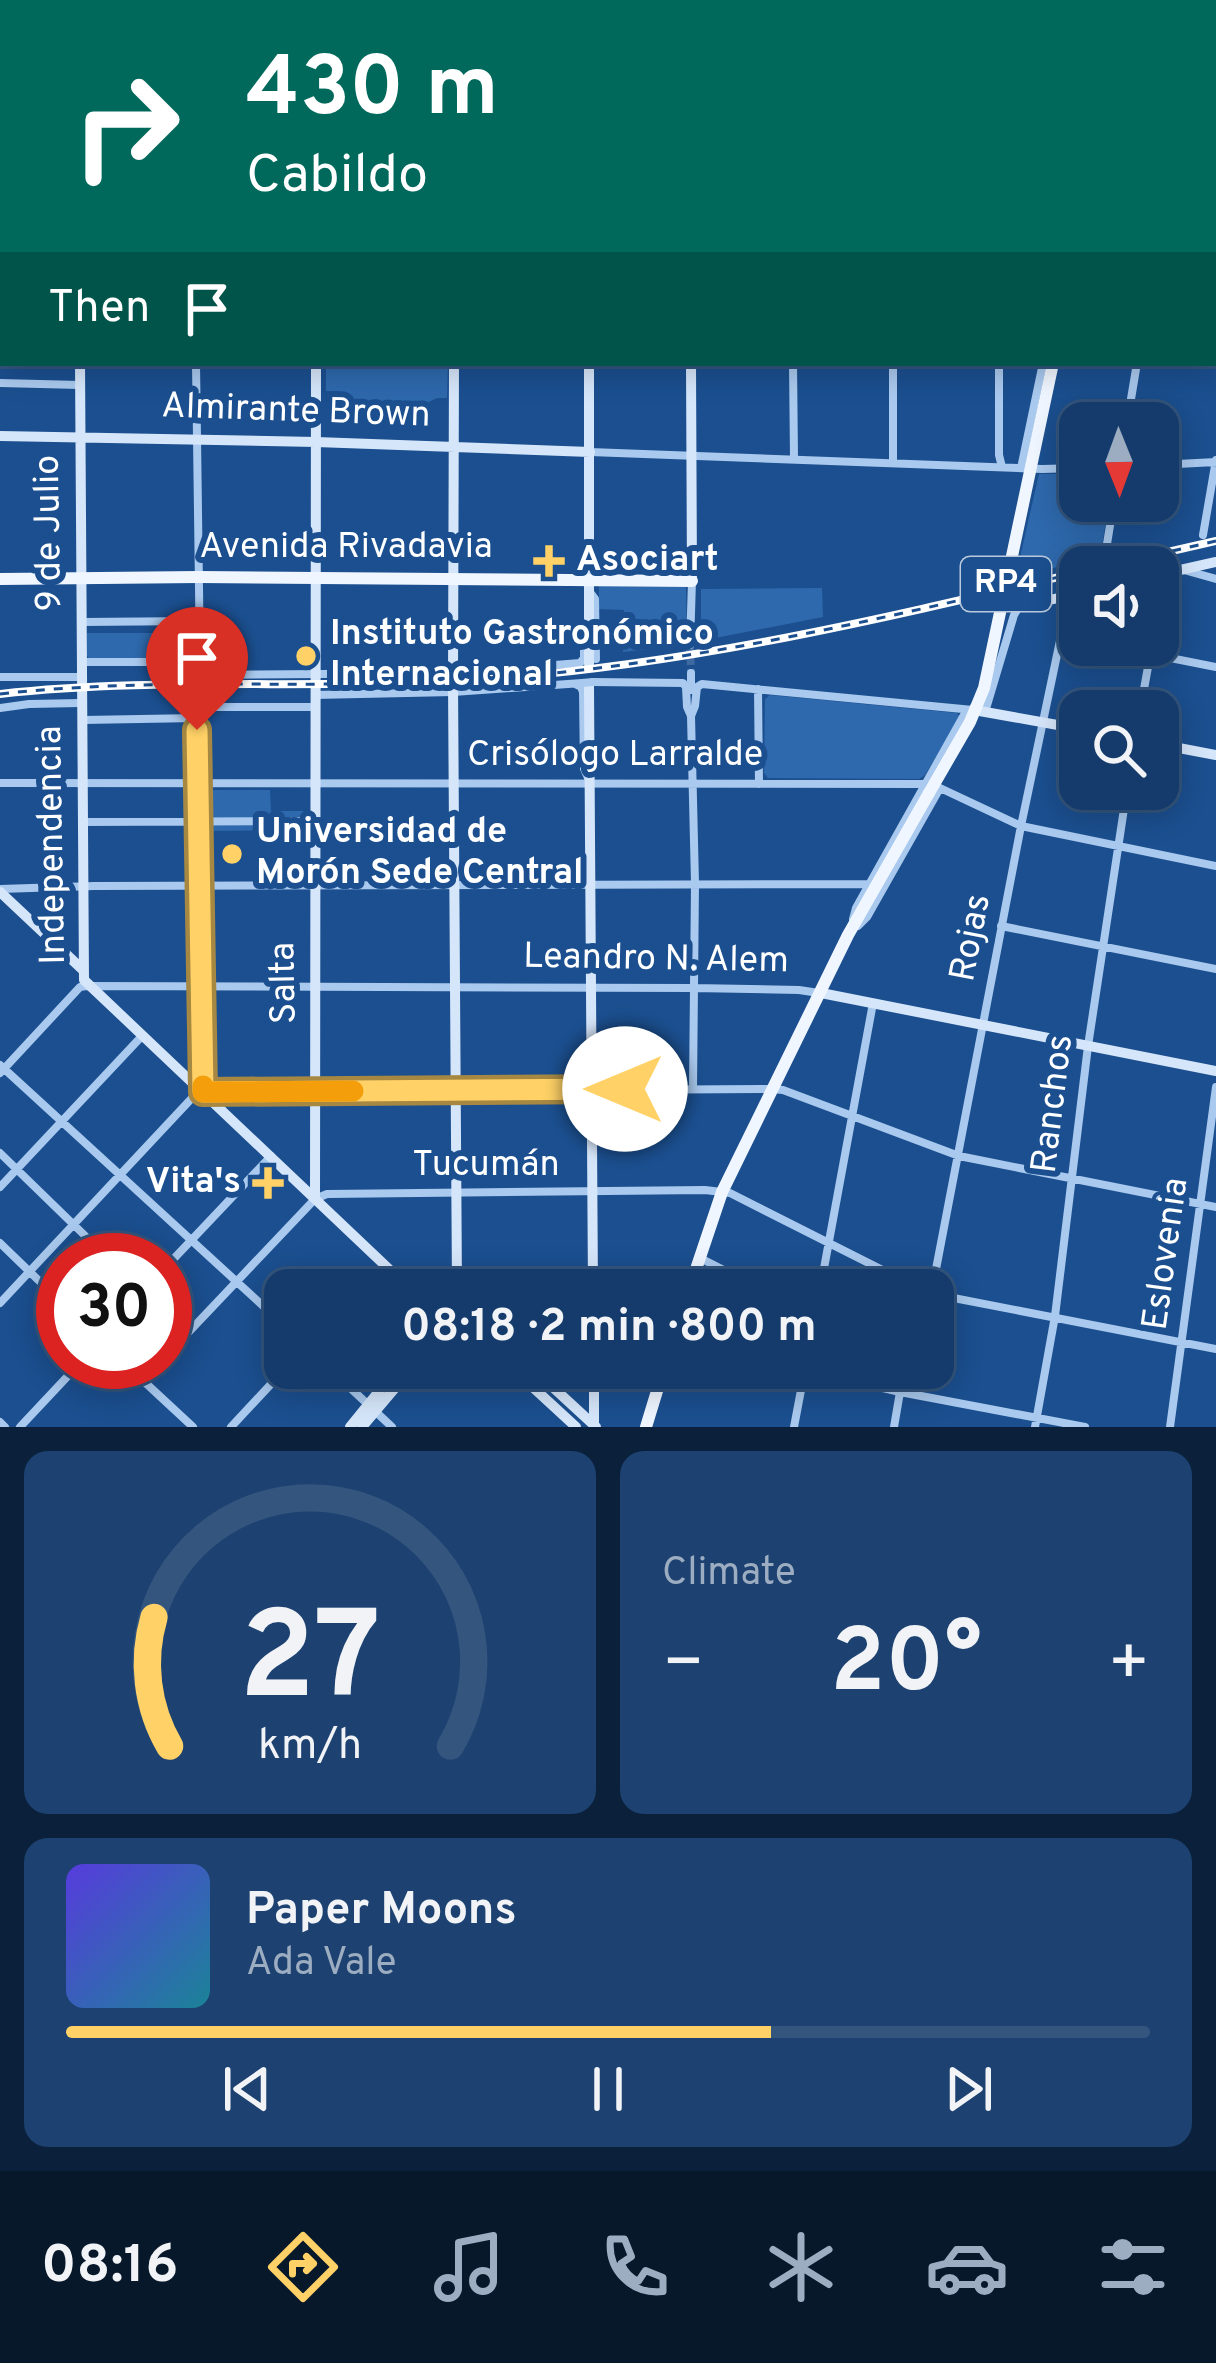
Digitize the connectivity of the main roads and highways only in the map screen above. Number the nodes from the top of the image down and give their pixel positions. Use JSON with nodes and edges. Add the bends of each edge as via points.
{"nodes":[{"id":1,"x":1052,"y":366,"type":"edge"},
{"id":2,"x":0,"y":579,"type":"edge"},
{"id":3,"x":692,"y":581,"type":"road end"},
{"id":4,"x":695,"y":1269,"type":"edge"},
{"id":5,"x":658,"y":1389,"type":"edge"},
{"id":6,"x":646,"y":1427,"type":"edge"}],
"edges":[{"from":1,"to":4,"type":"main road","number":"RP4","bridge":true,"via":[[984,688],[848,935],[722,1192]]},
{"from":2,"to":3,"type":"main road","name":"Avenida Rivadavia"},
{"from":5,"to":6,"type":"main road"}]}
